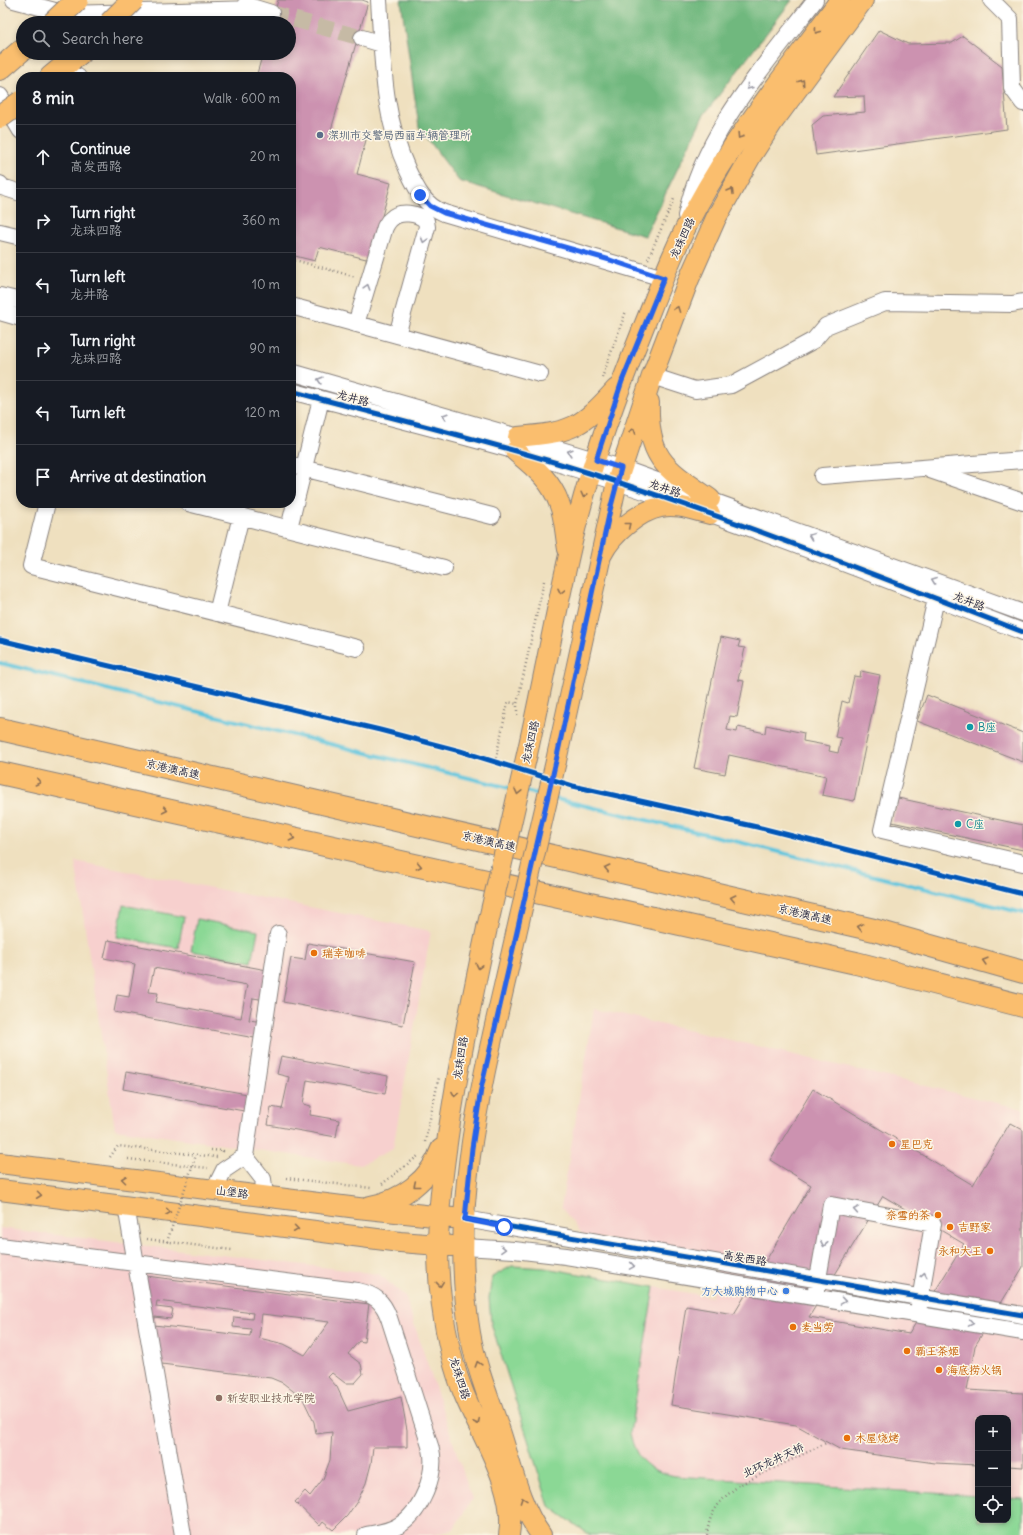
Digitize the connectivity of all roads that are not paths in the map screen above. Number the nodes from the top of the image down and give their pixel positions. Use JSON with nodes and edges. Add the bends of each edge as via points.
{"nodes":[{"id":1,"x":14,"y":0,"type":"edge"},
{"id":2,"x":77,"y":0,"type":"edge"},
{"id":3,"x":133,"y":0,"type":"edge"},
{"id":4,"x":230,"y":0,"type":"edge"},
{"id":5,"x":816,"y":0,"type":"edge"},
{"id":6,"x":840,"y":0,"type":"edge"},
{"id":7,"x":863,"y":0,"type":"edge"},
{"id":8,"x":991,"y":0,"type":"edge"},
{"id":9,"x":379,"y":3,"type":"edge"},
{"id":10,"x":255,"y":9,"type":"junction"},
{"id":11,"x":271,"y":13,"type":"tunnel mouth"},
{"id":12,"x":60,"y":16,"type":"edge"},
{"id":13,"x":117,"y":16,"type":"edge"},
{"id":14,"x":362,"y":38,"type":"tunnel mouth"},
{"id":15,"x":382,"y":44,"type":"junction"},
{"id":16,"x":16,"y":55,"type":"edge"},
{"id":17,"x":72,"y":60,"type":"edge"},
{"id":18,"x":0,"y":69,"type":"edge"},
{"id":19,"x":57,"y":72,"type":"edge"},
{"id":20,"x":0,"y":96,"type":"edge"},
{"id":21,"x":1023,"y":103,"type":"edge"},
{"id":22,"x":14,"y":111,"type":"edge"},
{"id":23,"x":0,"y":184,"type":"edge"},
{"id":24,"x":16,"y":191,"type":"edge"},
{"id":25,"x":427,"y":212,"type":"junction"},
{"id":26,"x":0,"y":232,"type":"edge"},
{"id":27,"x":16,"y":236,"type":"edge"},
{"id":28,"x":682,"y":236,"type":"junction"},
{"id":29,"x":664,"y":278,"type":"junction"},
{"id":30,"x":0,"y":296,"type":"edge"},
{"id":31,"x":16,"y":301,"type":"edge"},
{"id":32,"x":1023,"y":302,"type":"edge"},
{"id":33,"x":296,"y":307,"type":"edge"},
{"id":34,"x":0,"y":312,"type":"edge"},
{"id":35,"x":16,"y":317,"type":"edge"},
{"id":36,"x":356,"y":324,"type":"junction"},
{"id":37,"x":397,"y":335,"type":"junction"},
{"id":38,"x":296,"y":374,"type":"edge"},
{"id":39,"x":540,"y":374,"type":"dead end"},
{"id":40,"x":652,"y":376,"type":"junction"},
{"id":41,"x":622,"y":381,"type":"junction"},
{"id":42,"x":296,"y":392,"type":"edge"},
{"id":43,"x":321,"y":399,"type":"junction"},
{"id":44,"x":517,"y":444,"type":"junction"},
{"id":45,"x":1023,"y":460,"type":"edge"},
{"id":46,"x":297,"y":467,"type":"edge"},
{"id":47,"x":593,"y":467,"type":"junction"},
{"id":48,"x":924,"y":468,"type":"junction"},
{"id":49,"x":619,"y":475,"type":"junction"},
{"id":50,"x":822,"y":476,"type":"dead end"},
{"id":51,"x":1023,"y":502,"type":"edge"},
{"id":52,"x":710,"y":506,"type":"junction"},
{"id":53,"x":46,"y":508,"type":"edge"},
{"id":54,"x":208,"y":508,"type":"edge"},
{"id":55,"x":292,"y":508,"type":"edge"},
{"id":56,"x":241,"y":516,"type":"junction"},
{"id":57,"x":492,"y":516,"type":"dead end"},
{"id":58,"x":289,"y":528,"type":"junction"},
{"id":59,"x":569,"y":553,"type":"junction"},
{"id":60,"x":598,"y":567,"type":"junction"},
{"id":61,"x":444,"y":568,"type":"dead end"},
{"id":62,"x":936,"y":599,"type":"junction"},
{"id":63,"x":217,"y":613,"type":"junction"},
{"id":64,"x":1023,"y":613,"type":"edge"},
{"id":65,"x":1023,"y":632,"type":"edge"},
{"id":66,"x":357,"y":648,"type":"dead end"},
{"id":67,"x":0,"y":729,"type":"edge"},
{"id":68,"x":0,"y":773,"type":"edge"},
{"id":69,"x":1023,"y":863,"type":"edge"},
{"id":70,"x":278,"y":934,"type":"dead end"},
{"id":71,"x":1023,"y":972,"type":"edge"},
{"id":72,"x":1023,"y":1006,"type":"edge"},
{"id":73,"x":450,"y":1129,"type":"junction"},
{"id":74,"x":245,"y":1156,"type":"junction"},
{"id":75,"x":0,"y":1163,"type":"edge"},
{"id":76,"x":0,"y":1190,"type":"edge"},
{"id":77,"x":214,"y":1190,"type":"junction"},
{"id":78,"x":265,"y":1196,"type":"junction"},
{"id":79,"x":126,"y":1206,"type":"junction"},
{"id":80,"x":358,"y":1208,"type":"junction"},
{"id":81,"x":439,"y":1216,"type":"junction"},
{"id":82,"x":465,"y":1219,"type":"junction"},
{"id":83,"x":438,"y":1245,"type":"junction"},
{"id":84,"x":0,"y":1246,"type":"edge"},
{"id":85,"x":464,"y":1247,"type":"junction"},
{"id":86,"x":135,"y":1262,"type":"junction"},
{"id":87,"x":818,"y":1280,"type":"junction"},
{"id":88,"x":815,"y":1296,"type":"junction"},
{"id":89,"x":920,"y":1296,"type":"junction"},
{"id":90,"x":918,"y":1313,"type":"junction"},
{"id":91,"x":1023,"y":1315,"type":"edge"},
{"id":92,"x":1023,"y":1332,"type":"edge"},
{"id":93,"x":183,"y":1535,"type":"edge"},
{"id":94,"x":366,"y":1535,"type":"edge"},
{"id":95,"x":509,"y":1535,"type":"edge"},
{"id":96,"x":541,"y":1535,"type":"edge"}],
"edges":[{"from":1,"to":10,"type":"street","via":[[66,14]]},
{"from":2,"to":12,"type":"highway","bridge":true},
{"from":3,"to":13,"type":"highway","bridge":true},
{"from":4,"to":10,"type":"street"},
{"from":5,"to":28,"type":"street","one_way":true,"via":[[722,125],[703,163],[687,210]]},
{"from":6,"to":28,"type":"main road","name":"龙珠四路","one_way":true,"via":[[746,127],[704,193]]},
{"from":40,"to":7,"type":"main road","name":"龙珠四路","one_way":true,"via":[[698,257],[727,196],[773,122]]},
{"from":8,"to":21,"type":"street","via":[[1010,19],[1012,88]]},
{"from":9,"to":15,"type":"street"},
{"from":10,"to":11,"type":"street"},
{"from":14,"to":15,"type":"street"},
{"from":15,"to":25,"type":"street","via":[[386,100],[398,148]]},
{"from":16,"to":18,"type":"highway"},
{"from":17,"to":19,"type":"highway"},
{"from":20,"to":22,"type":"street"},
{"from":23,"to":24,"type":"street"},
{"from":25,"to":29,"type":"street","via":[[444,213]]},
{"from":36,"to":25,"type":"street","one_way":true,"via":[[385,227],[391,218],[399,214]]},
{"from":25,"to":37,"type":"street","one_way":true,"via":[[426,232]]},
{"from":26,"to":27,"type":"street"},
{"from":28,"to":29,"type":"main road","name":"龙珠四路"},
{"from":29,"to":41,"type":"main road","name":"龙珠四路"},
{"from":30,"to":31,"type":"street"},
{"from":32,"to":40,"type":"street","via":[[885,302],[826,326],[814,340],[731,385],[695,390]]},
{"from":33,"to":36,"type":"street"},
{"from":34,"to":35,"type":"street"},
{"from":36,"to":37,"type":"street"},
{"from":37,"to":39,"type":"street"},
{"from":44,"to":38,"type":"street","name":"龙井路","one_way":true},
{"from":49,"to":40,"type":"main road","name":"龙珠四路","one_way":true},
{"from":40,"to":52,"type":"main road","via":[[648,415],[655,451],[664,465]]},
{"from":41,"to":44,"type":"main road","via":[[594,413],[576,426]]},
{"from":41,"to":47,"type":"main road","name":"龙珠四路"},
{"from":42,"to":43,"type":"street","name":"龙井路"},
{"from":43,"to":44,"type":"street","name":"龙井路"},
{"from":43,"to":46,"type":"street"},
{"from":44,"to":47,"type":"street","name":"龙井路"},
{"from":44,"to":59,"type":"main road","via":[[543,475],[559,502]]},
{"from":45,"to":48,"type":"street"},
{"from":46,"to":57,"type":"street"},
{"from":47,"to":49,"type":"street","name":"龙井路"},
{"from":47,"to":59,"type":"main road","name":"龙珠四路","one_way":true},
{"from":48,"to":50,"type":"street"},
{"from":48,"to":51,"type":"street"},
{"from":49,"to":52,"type":"street","name":"龙井路"},
{"from":49,"to":60,"type":"main road","name":"龙珠四路"},
{"from":60,"to":52,"type":"main road","one_way":true,"via":[[603,552],[613,538],[641,516],[662,506]]},
{"from":52,"to":62,"type":"street","name":"龙井路"},
{"from":64,"to":52,"type":"street","name":"龙井路","one_way":true},
{"from":53,"to":63,"type":"street","via":[[31,566]]},
{"from":54,"to":56,"type":"street"},
{"from":55,"to":58,"type":"street"},
{"from":56,"to":58,"type":"street"},
{"from":56,"to":63,"type":"street"},
{"from":58,"to":61,"type":"street"},
{"from":59,"to":73,"type":"main road","name":"龙珠四路","one_way":true,"bridge":true,"via":[[462,1044]]},
{"from":60,"to":82,"type":"main road","name":"龙珠四路","bridge":true,"via":[[481,1089]]},
{"from":62,"to":65,"type":"street","name":"龙井路"},
{"from":62,"to":69,"type":"street","via":[[882,830]]},
{"from":63,"to":66,"type":"street"},
{"from":71,"to":67,"type":"highway","name":"京港澳高速","one_way":true,"via":[[874,930]]},
{"from":68,"to":72,"type":"highway","one_way":true,"via":[[856,963]]},
{"from":70,"to":74,"type":"street"},
{"from":73,"to":80,"type":"main road","one_way":true,"via":[[438,1158],[428,1174],[414,1187],[396,1198]]},
{"from":73,"to":81,"type":"main road","name":"龙珠四路"},
{"from":74,"to":77,"type":"street","via":[[224,1170]]},
{"from":74,"to":78,"type":"street","via":[[263,1179]]},
{"from":77,"to":75,"type":"main road","name":"山堡路","one_way":true},
{"from":76,"to":79,"type":"main road","one_way":true},
{"from":77,"to":78,"type":"main road","name":"山堡路"},
{"from":78,"to":80,"type":"main road","name":"山堡路"},
{"from":79,"to":83,"type":"main road","one_way":true},
{"from":79,"to":86,"type":"street"},
{"from":80,"to":81,"type":"main road","name":"山堡路"},
{"from":81,"to":82,"type":"main road","name":"山堡路"},
{"from":81,"to":83,"type":"main road","name":"龙珠四路"},
{"from":82,"to":85,"type":"main road","name":"龙珠四路"},
{"from":82,"to":87,"type":"street","name":"高发西路"},
{"from":83,"to":85,"type":"main road"},
{"from":83,"to":95,"type":"main road","name":"龙珠四路","one_way":true,"via":[[442,1305],[453,1358],[463,1392],[484,1435],[502,1482],[509,1508]]},
{"from":84,"to":86,"type":"street"},
{"from":85,"to":88,"type":"street","one_way":true,"via":[[566,1256]]},
{"from":96,"to":85,"type":"main road","name":"龙珠四路","one_way":true,"via":[[525,1506],[474,1352],[467,1314]]},
{"from":86,"to":93,"type":"street"},
{"from":86,"to":94,"type":"street","via":[[357,1291],[368,1293],[385,1307],[431,1448],[433,1463],[431,1479],[414,1513],[390,1530]]},
{"from":87,"to":88,"type":"street"},
{"from":87,"to":89,"type":"street","name":"高发西路"},
{"from":89,"to":87,"type":"street","one_way":true,"via":[[933,1224],[830,1205]]},
{"from":88,"to":90,"type":"street","one_way":true},
{"from":89,"to":90,"type":"street"},
{"from":89,"to":91,"type":"street","name":"高发西路"},
{"from":90,"to":92,"type":"street","one_way":true}]}
